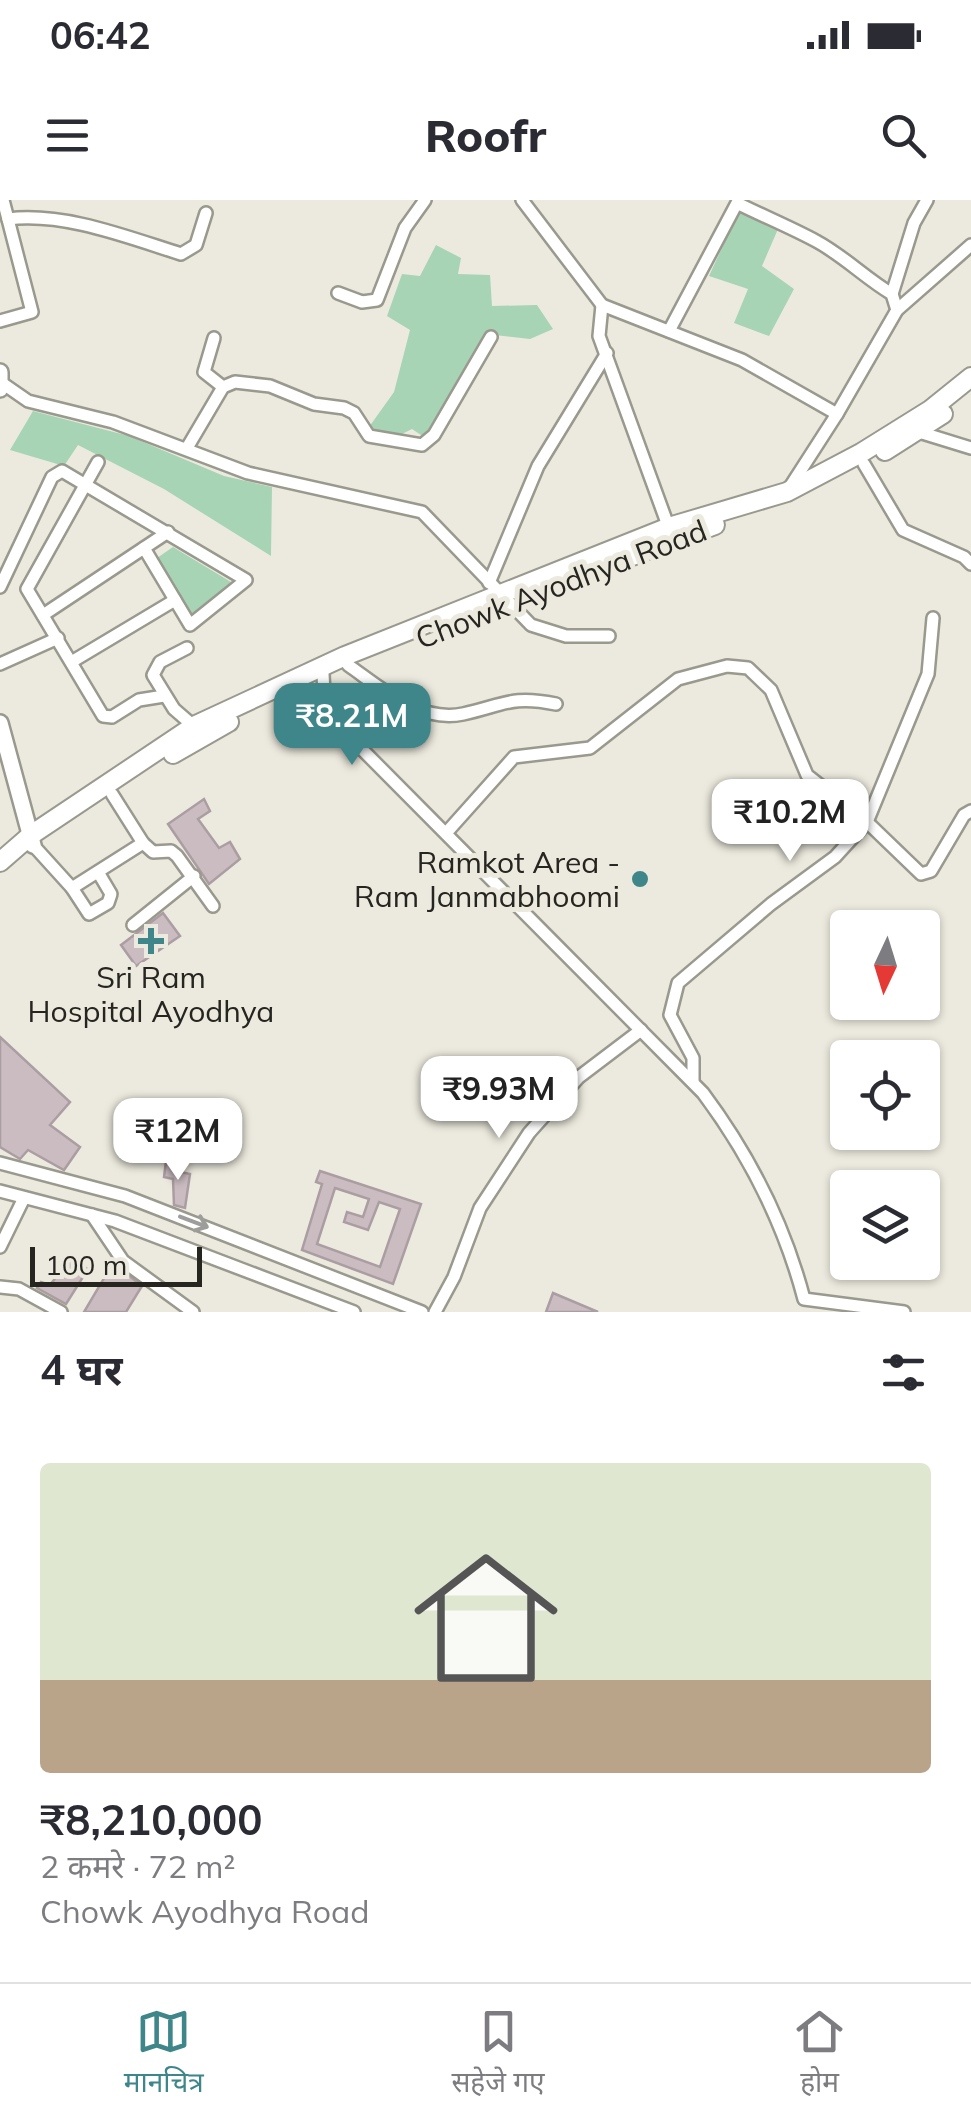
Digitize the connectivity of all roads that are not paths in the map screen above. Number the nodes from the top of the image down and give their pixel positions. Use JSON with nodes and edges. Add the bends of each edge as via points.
{"nodes":[{"id":1,"x":3,"y":200,"type":"edge"},
{"id":2,"x":424,"y":200,"type":"edge"},
{"id":3,"x":522,"y":200,"type":"edge"},
{"id":4,"x":926,"y":200,"type":"edge"},
{"id":5,"x":733,"y":202,"type":"edge"},
{"id":6,"x":758,"y":206,"type":"edge"},
{"id":7,"x":206,"y":213,"type":"dead end"},
{"id":8,"x":8,"y":218,"type":"junction"},
{"id":9,"x":971,"y":245,"type":"edge"},
{"id":10,"x":338,"y":294,"type":"dead end"},
{"id":11,"x":892,"y":294,"type":"junction"},
{"id":12,"x":602,"y":304,"type":"junction"},
{"id":13,"x":897,"y":310,"type":"junction"},
{"id":14,"x":0,"y":321,"type":"edge"},
{"id":15,"x":669,"y":331,"type":"junction"},
{"id":16,"x":491,"y":336,"type":"dead end"},
{"id":17,"x":214,"y":338,"type":"dead end"},
{"id":18,"x":607,"y":353,"type":"junction"},
{"id":19,"x":971,"y":377,"type":"edge"},
{"id":20,"x":1,"y":381,"type":"edge"},
{"id":21,"x":223,"y":387,"type":"junction"},
{"id":22,"x":971,"y":392,"type":"edge"},
{"id":23,"x":837,"y":414,"type":"junction"},
{"id":24,"x":919,"y":432,"type":"junction"},
{"id":25,"x":187,"y":448,"type":"junction"},
{"id":26,"x":971,"y":448,"type":"edge"},
{"id":27,"x":98,"y":462,"type":"dead end"},
{"id":28,"x":864,"y":464,"type":"junction"},
{"id":29,"x":86,"y":486,"type":"junction"},
{"id":30,"x":784,"y":496,"type":"junction"},
{"id":31,"x":168,"y":532,"type":"junction"},
{"id":32,"x":671,"y":533,"type":"junction"},
{"id":33,"x":144,"y":548,"type":"junction"},
{"id":34,"x":971,"y":564,"type":"edge"},
{"id":35,"x":0,"y":586,"type":"edge"},
{"id":36,"x":499,"y":594,"type":"junction"},
{"id":37,"x":175,"y":600,"type":"junction"},
{"id":38,"x":43,"y":615,"type":"junction"},
{"id":39,"x":933,"y":618,"type":"dead end"},
{"id":40,"x":609,"y":636,"type":"dead end"},
{"id":41,"x":58,"y":638,"type":"junction"},
{"id":42,"x":187,"y":648,"type":"dead end"},
{"id":43,"x":73,"y":661,"type":"junction"},
{"id":44,"x":0,"y":664,"type":"edge"},
{"id":45,"x":348,"y":665,"type":"junction"},
{"id":46,"x":323,"y":674,"type":"junction"},
{"id":47,"x":164,"y":696,"type":"junction"},
{"id":48,"x":556,"y":704,"type":"dead end"},
{"id":49,"x":0,"y":722,"type":"edge"},
{"id":50,"x":198,"y":731,"type":"junction"},
{"id":51,"x":112,"y":794,"type":"junction"},
{"id":52,"x":971,"y":811,"type":"edge"},
{"id":53,"x":868,"y":822,"type":"junction"},
{"id":54,"x":446,"y":832,"type":"junction"},
{"id":55,"x":32,"y":840,"type":"junction"},
{"id":56,"x":143,"y":844,"type":"junction"},
{"id":57,"x":0,"y":862,"type":"edge"},
{"id":58,"x":98,"y":872,"type":"junction"},
{"id":59,"x":0,"y":875,"type":"edge"},
{"id":60,"x":194,"y":876,"type":"junction"},
{"id":61,"x":72,"y":888,"type":"junction"},
{"id":62,"x":214,"y":906,"type":"dead end"},
{"id":63,"x":133,"y":925,"type":"dead end"},
{"id":64,"x":641,"y":1030,"type":"junction"},
{"id":65,"x":693,"y":1082,"type":"junction"},
{"id":66,"x":0,"y":1164,"type":"edge"},
{"id":67,"x":0,"y":1192,"type":"edge"},
{"id":68,"x":24,"y":1198,"type":"junction"},
{"id":69,"x":92,"y":1215,"type":"junction"},
{"id":70,"x":0,"y":1247,"type":"edge"},
{"id":71,"x":2,"y":1290,"type":"edge"},
{"id":72,"x":62,"y":1312,"type":"edge"},
{"id":73,"x":193,"y":1312,"type":"edge"},
{"id":74,"x":354,"y":1312,"type":"edge"},
{"id":75,"x":422,"y":1312,"type":"edge"},
{"id":76,"x":435,"y":1312,"type":"edge"},
{"id":77,"x":904,"y":1312,"type":"edge"}],
"edges":[{"from":1,"to":8,"type":"street"},
{"from":2,"to":10,"type":"street","via":[[405,228],[377,300]]},
{"from":3,"to":12,"type":"street"},
{"from":4,"to":11,"type":"street"},
{"from":5,"to":6,"type":"street"},
{"from":5,"to":15,"type":"street"},
{"from":6,"to":11,"type":"street"},
{"from":7,"to":8,"type":"street","via":[[196,245],[180,254],[101,230]]},
{"from":8,"to":14,"type":"street","via":[[32,312]]},
{"from":9,"to":13,"type":"street"},
{"from":11,"to":13,"type":"street"},
{"from":12,"to":15,"type":"street"},
{"from":12,"to":18,"type":"street","via":[[599,336]]},
{"from":13,"to":23,"type":"street"},
{"from":15,"to":23,"type":"street","via":[[742,360]]},
{"from":16,"to":21,"type":"street","via":[[434,435],[422,444],[369,436],[354,413],[270,386]]},
{"from":17,"to":21,"type":"street","via":[[204,372]]},
{"from":18,"to":32,"type":"street"},
{"from":18,"to":36,"type":"street","via":[[538,466]]},
{"from":19,"to":30,"type":"main road","via":[[930,410]]},
{"from":20,"to":25,"type":"street","via":[[28,401]]},
{"from":21,"to":25,"type":"street"},
{"from":22,"to":24,"type":"main road","name":"Chowk Ayodhya Road"},
{"from":23,"to":30,"type":"street"},
{"from":24,"to":26,"type":"street"},
{"from":24,"to":28,"type":"main road","name":"Chowk Ayodhya Road"},
{"from":25,"to":36,"type":"street","via":[[248,473],[422,512]]},
{"from":27,"to":29,"type":"street"},
{"from":28,"to":30,"type":"main road","name":"Chowk Ayodhya Road"},
{"from":28,"to":34,"type":"street","via":[[902,530]]},
{"from":29,"to":31,"type":"street"},
{"from":29,"to":35,"type":"street","via":[[56,471]]},
{"from":29,"to":38,"type":"street","via":[[27,590]]},
{"from":30,"to":32,"type":"main road","name":"Chowk Ayodhya Road"},
{"from":31,"to":33,"type":"street"},
{"from":31,"to":37,"type":"street","via":[[246,580],[190,626]]},
{"from":32,"to":36,"type":"main road","name":"Chowk Ayodhya Road"},
{"from":33,"to":37,"type":"street"},
{"from":33,"to":38,"type":"street"},
{"from":36,"to":40,"type":"street","via":[[531,624],[566,636]]},
{"from":36,"to":45,"type":"main road","name":"Chowk Ayodhya Road"},
{"from":36,"to":50,"type":"main road","via":[[345,656]]},
{"from":37,"to":43,"type":"street"},
{"from":38,"to":41,"type":"street"},
{"from":39,"to":53,"type":"street","via":[[928,674]]},
{"from":41,"to":43,"type":"street"},
{"from":41,"to":44,"type":"street"},
{"from":42,"to":47,"type":"street","via":[[154,668]]},
{"from":43,"to":47,"type":"street","via":[[108,718],[139,700]]},
{"from":45,"to":46,"type":"main road","name":"Chowk Ayodhya Road"},
{"from":45,"to":48,"type":"street","via":[[401,702],[444,714],[526,698]]},
{"from":46,"to":50,"type":"main road","name":"Chowk Ayodhya Road"},
{"from":46,"to":54,"type":"street","via":[[325,712]]},
{"from":47,"to":50,"type":"street"},
{"from":49,"to":55,"type":"street"},
{"from":50,"to":51,"type":"main road","name":"Chowk Ayodhya Road"},
{"from":50,"to":55,"type":"main road"},
{"from":51,"to":55,"type":"main road","name":"Chowk Ayodhya Road"},
{"from":51,"to":56,"type":"street"},
{"from":52,"to":53,"type":"street","via":[[927,874]]},
{"from":53,"to":54,"type":"street","via":[[807,775],[764,681],[748,668],[727,666],[678,679],[590,748],[514,757]]},
{"from":53,"to":65,"type":"street","via":[[678,983],[670,1016],[694,1058]]},
{"from":54,"to":64,"type":"street"},
{"from":55,"to":57,"type":"main road"},
{"from":55,"to":59,"type":"main road","name":"Chowk Ayodhya Road"},
{"from":55,"to":61,"type":"street"},
{"from":56,"to":58,"type":"street"},
{"from":56,"to":60,"type":"street","via":[[153,852],[174,852]]},
{"from":58,"to":61,"type":"street"},
{"from":58,"to":61,"type":"street","via":[[111,894],[108,903],[90,914]]},
{"from":60,"to":62,"type":"street"},
{"from":60,"to":63,"type":"street"},
{"from":64,"to":65,"type":"street"},
{"from":64,"to":76,"type":"street","via":[[578,1077],[529,1133],[480,1208]]},
{"from":65,"to":77,"type":"street","via":[[731,1130],[774,1208],[804,1299]]},
{"from":66,"to":75,"type":"street","one_way":true,"via":[[125,1196]]},
{"from":67,"to":68,"type":"street"},
{"from":68,"to":69,"type":"street"},
{"from":68,"to":70,"type":"street"},
{"from":69,"to":73,"type":"street","via":[[123,1261]]},
{"from":69,"to":74,"type":"street"},
{"from":71,"to":72,"type":"street","via":[[19,1290]]}]}
